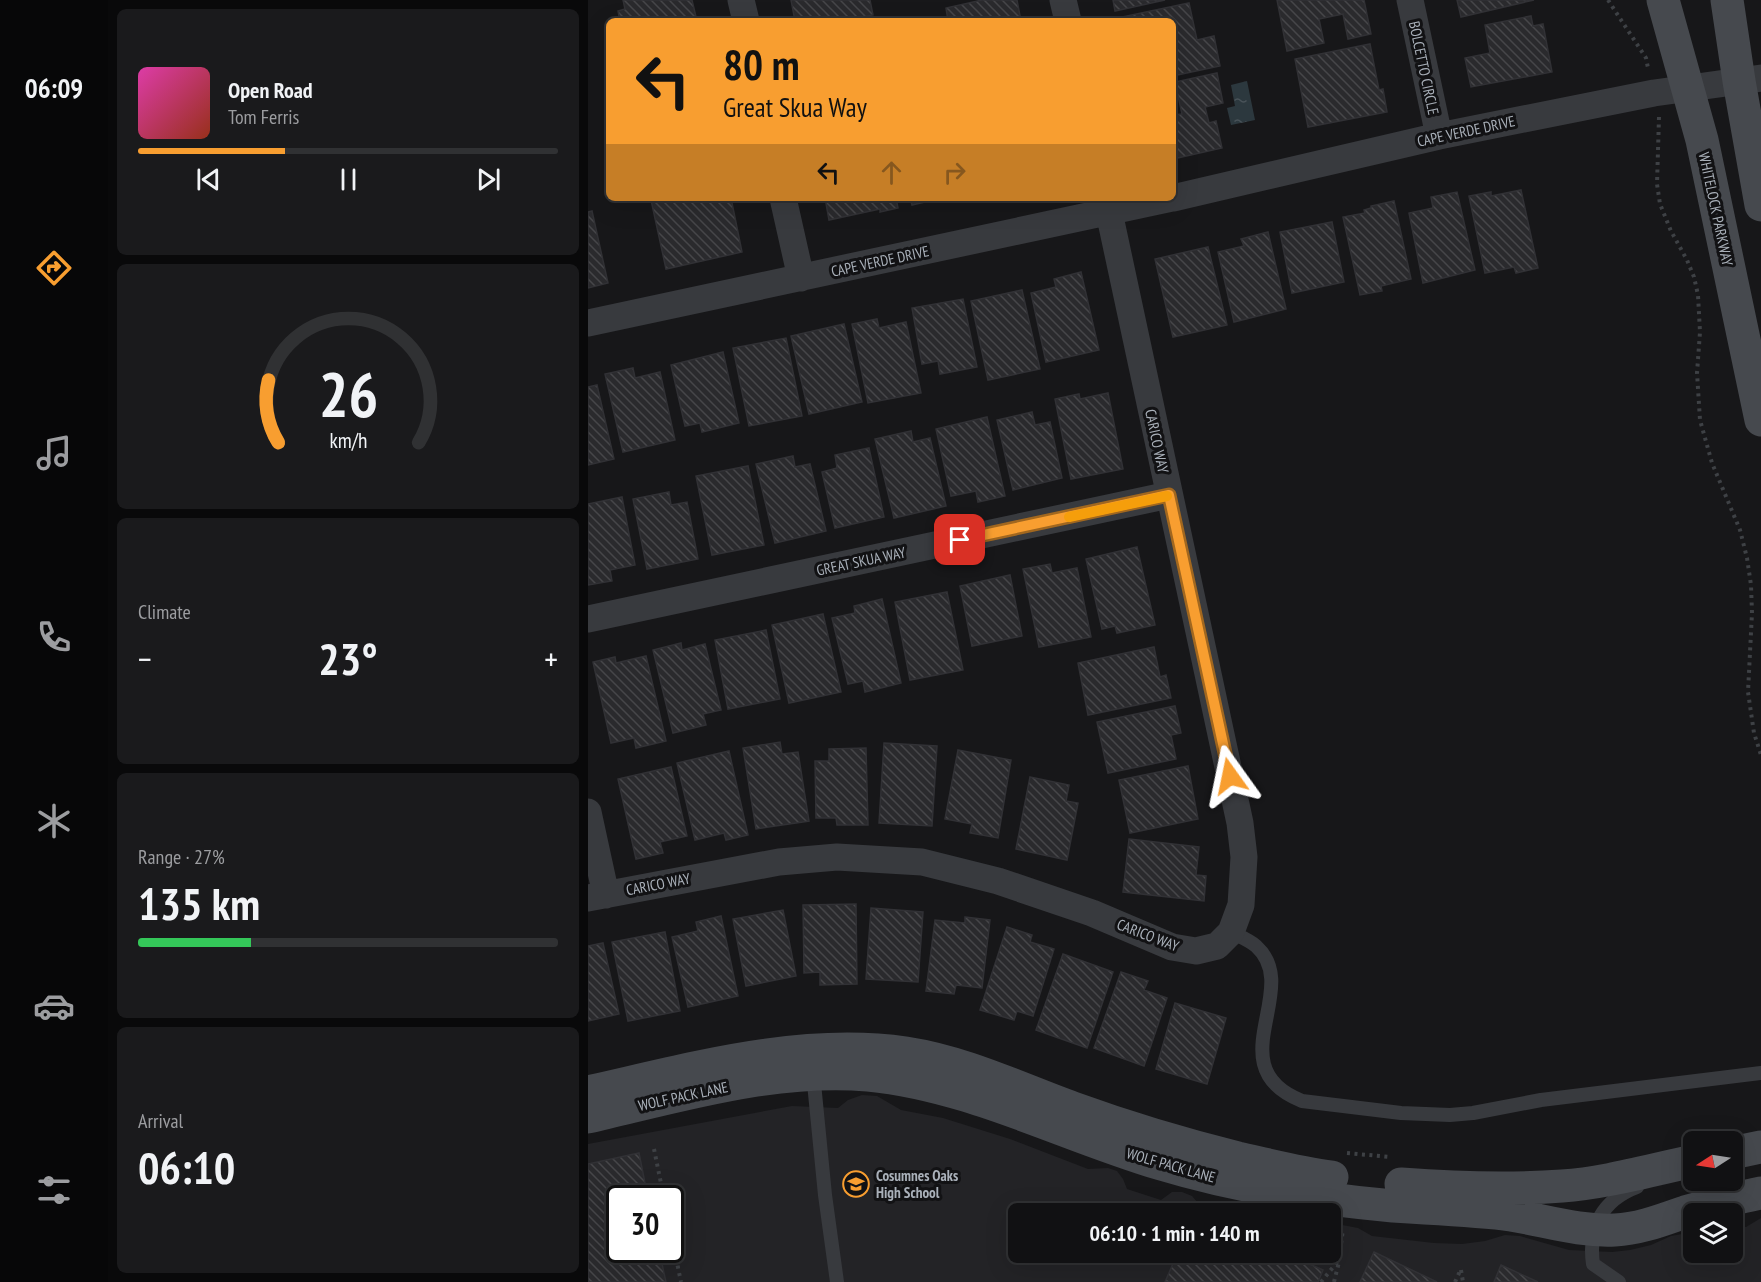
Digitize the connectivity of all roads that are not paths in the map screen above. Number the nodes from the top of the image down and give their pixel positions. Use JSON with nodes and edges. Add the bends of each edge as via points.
{"nodes":[{"id":1,"x":741,"y":0,"type":"edge"},
{"id":2,"x":1063,"y":0,"type":"edge"},
{"id":3,"x":1410,"y":0,"type":"edge"},
{"id":4,"x":1663,"y":0,"type":"edge"},
{"id":5,"x":1727,"y":0,"type":"edge"},
{"id":6,"x":745,"y":18,"type":"edge"},
{"id":7,"x":1067,"y":18,"type":"edge"},
{"id":8,"x":1750,"y":79,"type":"edge"},
{"id":9,"x":1687,"y":89,"type":"junction"},
{"id":10,"x":1439,"y":136,"type":"junction"},
{"id":11,"x":1176,"y":197,"type":"edge"},
{"id":12,"x":784,"y":201,"type":"edge"},
{"id":13,"x":1144,"y":201,"type":"edge"},
{"id":14,"x":1107,"y":205,"type":"edge"},
{"id":15,"x":1761,"y":205,"type":"edge"},
{"id":16,"x":801,"y":278,"type":"junction"},
{"id":17,"x":588,"y":323,"type":"edge"},
{"id":18,"x":1761,"y":420,"type":"edge"},
{"id":19,"x":1169,"y":495,"type":"junction"},
{"id":20,"x":588,"y":619,"type":"edge"},
{"id":21,"x":588,"y":812,"type":"edge"},
{"id":22,"x":597,"y":896,"type":"edge"},
{"id":23,"x":1231,"y":932,"type":"junction"},
{"id":24,"x":813,"y":1062,"type":"junction"},
{"id":25,"x":1761,"y":1073,"type":"edge"},
{"id":26,"x":588,"y":1092,"type":"edge"},
{"id":27,"x":588,"y":1117,"type":"edge"},
{"id":28,"x":1761,"y":1147,"type":"edge"},
{"id":29,"x":1743,"y":1151,"type":"edge"},
{"id":30,"x":1683,"y":1165,"type":"edge"},
{"id":31,"x":1683,"y":1167,"type":"edge"},
{"id":32,"x":1761,"y":1193,"type":"edge"},
{"id":33,"x":1594,"y":1230,"type":"junction"},
{"id":34,"x":837,"y":1282,"type":"edge"},
{"id":35,"x":1619,"y":1282,"type":"edge"}],
"edges":[{"from":1,"to":6,"type":"street"},
{"from":2,"to":7,"type":"street"},
{"from":3,"to":10,"type":"street","name":"BOLCETTO CIRCLE"},
{"from":4,"to":9,"type":"street","name":"WHITELOCK PARKWAY"},
{"from":5,"to":8,"type":"street"},
{"from":8,"to":9,"type":"street","name":"CAPE VERDE DRIVE"},
{"from":8,"to":15,"type":"street"},
{"from":9,"to":10,"type":"street","name":"CAPE VERDE DRIVE"},
{"from":9,"to":18,"type":"street","name":"WHITELOCK PARKWAY","via":[[1702,140]]},
{"from":10,"to":11,"type":"street","name":"CAPE VERDE DRIVE"},
{"from":12,"to":16,"type":"street"},
{"from":13,"to":14,"type":"street","name":"CAPE VERDE DRIVE"},
{"from":14,"to":16,"type":"street","name":"CAPE VERDE DRIVE"},
{"from":14,"to":19,"type":"street","name":"CARICO WAY"},
{"from":16,"to":17,"type":"street","name":"CAPE VERDE DRIVE"},
{"from":19,"to":20,"type":"street","name":"GREAT SKUA WAY"},
{"from":19,"to":23,"type":"street","name":"CARICO WAY","via":[[1240,823],[1244,857],[1240,905]]},
{"from":21,"to":22,"type":"street"},
{"from":22,"to":23,"type":"street","name":"CARICO WAY","via":[[779,862],[837,857],[922,862],[1009,884],[1172,947],[1196,951],[1217,946]]},
{"from":23,"to":25,"type":"lane","via":[[1255,945],[1268,965],[1271,990],[1262,1040],[1265,1067],[1280,1089],[1302,1101],[1450,1115]]},
{"from":24,"to":26,"type":"street","name":"WOLF PACK LANE","via":[[753,1057]]},
{"from":24,"to":27,"type":"street","name":"WOLF PACK LANE","via":[[778,1076]]},
{"from":24,"to":30,"type":"street","name":"WOLF PACK LANE","via":[[873,1050],[937,1059],[1179,1143],[1285,1169],[1361,1181],[1479,1187],[1562,1186]]},
{"from":24,"to":33,"type":"street","name":"WOLF PACK LANE","via":[[931,1085],[996,1104],[1108,1148],[1252,1186],[1332,1199],[1499,1213]]},
{"from":24,"to":34,"type":"lane"},
{"from":28,"to":29,"type":"street"},
{"from":31,"to":33,"type":"lane","via":[[1618,1196],[1600,1216]]},
{"from":32,"to":33,"type":"street","name":"WOLF PACK LANE","via":[[1640,1226]]},
{"from":33,"to":35,"type":"lane","via":[[1593,1264]]}]}
